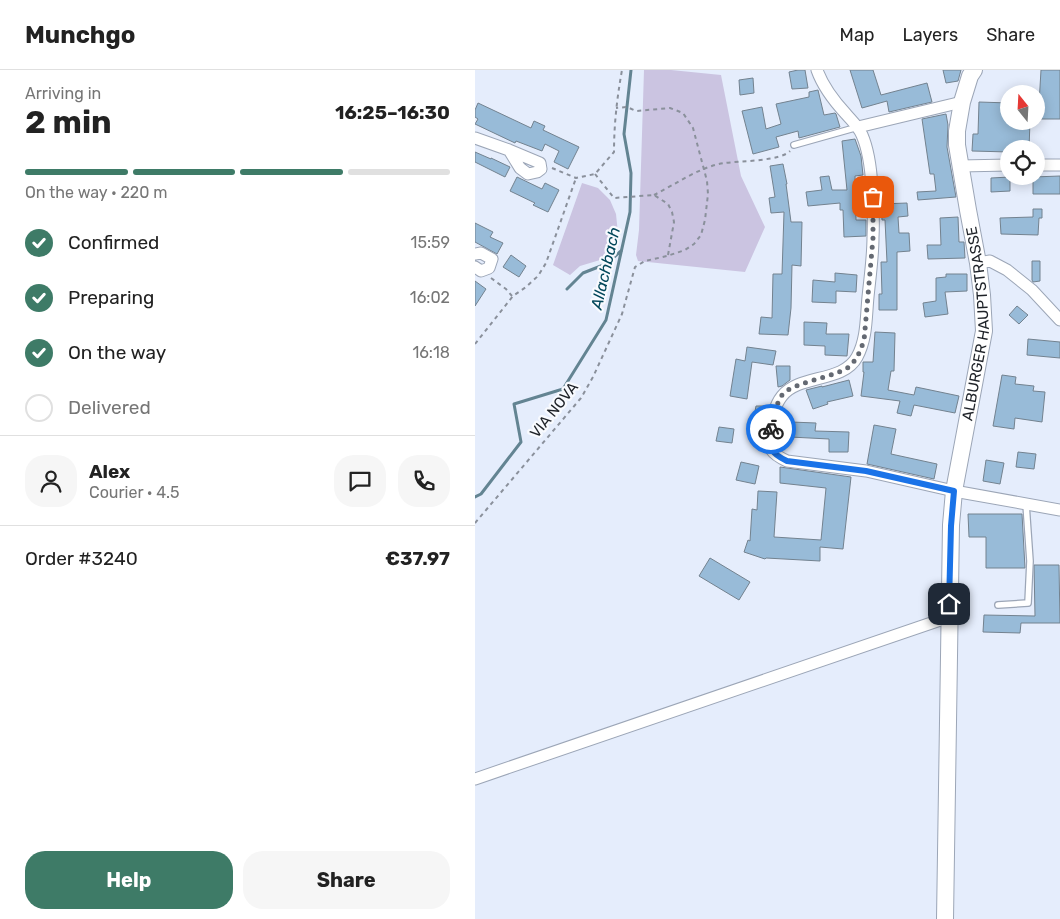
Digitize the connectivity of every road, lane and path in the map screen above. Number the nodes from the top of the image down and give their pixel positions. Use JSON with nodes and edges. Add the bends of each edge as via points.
{"nodes":[{"id":1,"x":622,"y":70,"type":"edge"},
{"id":2,"x":817,"y":70,"type":"edge"},
{"id":3,"x":974,"y":70,"type":"edge"},
{"id":4,"x":962,"y":102,"type":"junction"},
{"id":5,"x":616,"y":108,"type":"junction"},
{"id":6,"x":858,"y":127,"type":"junction"},
{"id":7,"x":475,"y":138,"type":"edge"},
{"id":8,"x":794,"y":145,"type":"joint"},
{"id":9,"x":540,"y":163,"type":"joint"},
{"id":10,"x":1045,"y":165,"type":"edge"},
{"id":11,"x":1060,"y":165,"type":"edge"},
{"id":12,"x":960,"y":166,"type":"junction"},
{"id":13,"x":1000,"y":166,"type":"edge"},
{"id":14,"x":705,"y":168,"type":"junction"},
{"id":15,"x":595,"y":174,"type":"junction"},
{"id":16,"x":577,"y":178,"type":"junction"},
{"id":17,"x":655,"y":195,"type":"junction"},
{"id":18,"x":475,"y":254,"type":"edge"},
{"id":19,"x":667,"y":256,"type":"junction"},
{"id":20,"x":978,"y":263,"type":"junction"},
{"id":21,"x":478,"y":269,"type":"edge"},
{"id":22,"x":513,"y":296,"type":"junction"},
{"id":23,"x":1060,"y":320,"type":"edge"},
{"id":24,"x":475,"y":344,"type":"edge"},
{"id":25,"x":954,"y":491,"type":"junction"},
{"id":26,"x":1026,"y":504,"type":"junction"},
{"id":27,"x":1060,"y":510,"type":"edge"},
{"id":28,"x":475,"y":523,"type":"edge"},
{"id":29,"x":998,"y":605,"type":"dead end"},
{"id":30,"x":949,"y":616,"type":"junction"},
{"id":31,"x":475,"y":778,"type":"edge"},
{"id":32,"x":945,"y":919,"type":"edge"}],
"edges":[{"from":1,"to":5,"type":"path"},
{"from":2,"to":6,"type":"street","via":[[829,94]]},
{"from":3,"to":4,"type":"street","name":"ALBURGER HAUPTSTRASSE"},
{"from":4,"to":6,"type":"street"},
{"from":4,"to":12,"type":"street","name":"ALBURGER HAUPTSTRASSE","via":[[957,130]]},
{"from":5,"to":14,"type":"path","via":[[627,107],[637,111],[670,108],[683,113],[693,128]]},
{"from":5,"to":15,"type":"path","via":[[614,152]]},
{"from":6,"to":8,"type":"lane"},
{"from":6,"to":25,"type":"street","via":[[871,166],[873,212],[864,341],[849,367],[801,384],[781,396],[773,414],[770,446],[772,452],[787,461],[866,471]]},
{"from":7,"to":9,"type":"street"},
{"from":8,"to":14,"type":"path","via":[[787,154],[764,160],[723,163]]},
{"from":9,"to":16,"type":"path"},
{"from":10,"to":11,"type":"street"},
{"from":12,"to":13,"type":"street"},
{"from":12,"to":20,"type":"street","name":"ALBURGER HAUPTSTRASSE"},
{"from":14,"to":17,"type":"path"},
{"from":14,"to":19,"type":"path","via":[[708,194],[701,235],[685,250]]},
{"from":15,"to":16,"type":"path"},
{"from":15,"to":17,"type":"path","via":[[615,198]]},
{"from":16,"to":22,"type":"path","via":[[546,263],[537,276]]},
{"from":17,"to":19,"type":"path","via":[[668,204],[672,212]]},
{"from":18,"to":21,"type":"street","via":[[481,253],[492,259],[489,268]]},
{"from":19,"to":28,"type":"path","name":"VIA NOVA","via":[[635,267],[622,314],[581,398]]},
{"from":20,"to":23,"type":"street","via":[[990,261],[1007,270],[1032,290]]},
{"from":20,"to":25,"type":"street","name":"ALBURGER HAUPTSTRASSE","via":[[984,331]]},
{"from":21,"to":22,"type":"path"},
{"from":22,"to":24,"type":"path"},
{"from":25,"to":26,"type":"street"},
{"from":25,"to":30,"type":"street","name":"ALBURGER HAUPTSTRASSE"},
{"from":26,"to":27,"type":"street"},
{"from":26,"to":29,"type":"lane","via":[[1030,561],[1028,602]]},
{"from":30,"to":31,"type":"street"},
{"from":30,"to":32,"type":"street","name":"ALBURGER HAUPTSTRASSE"}]}
